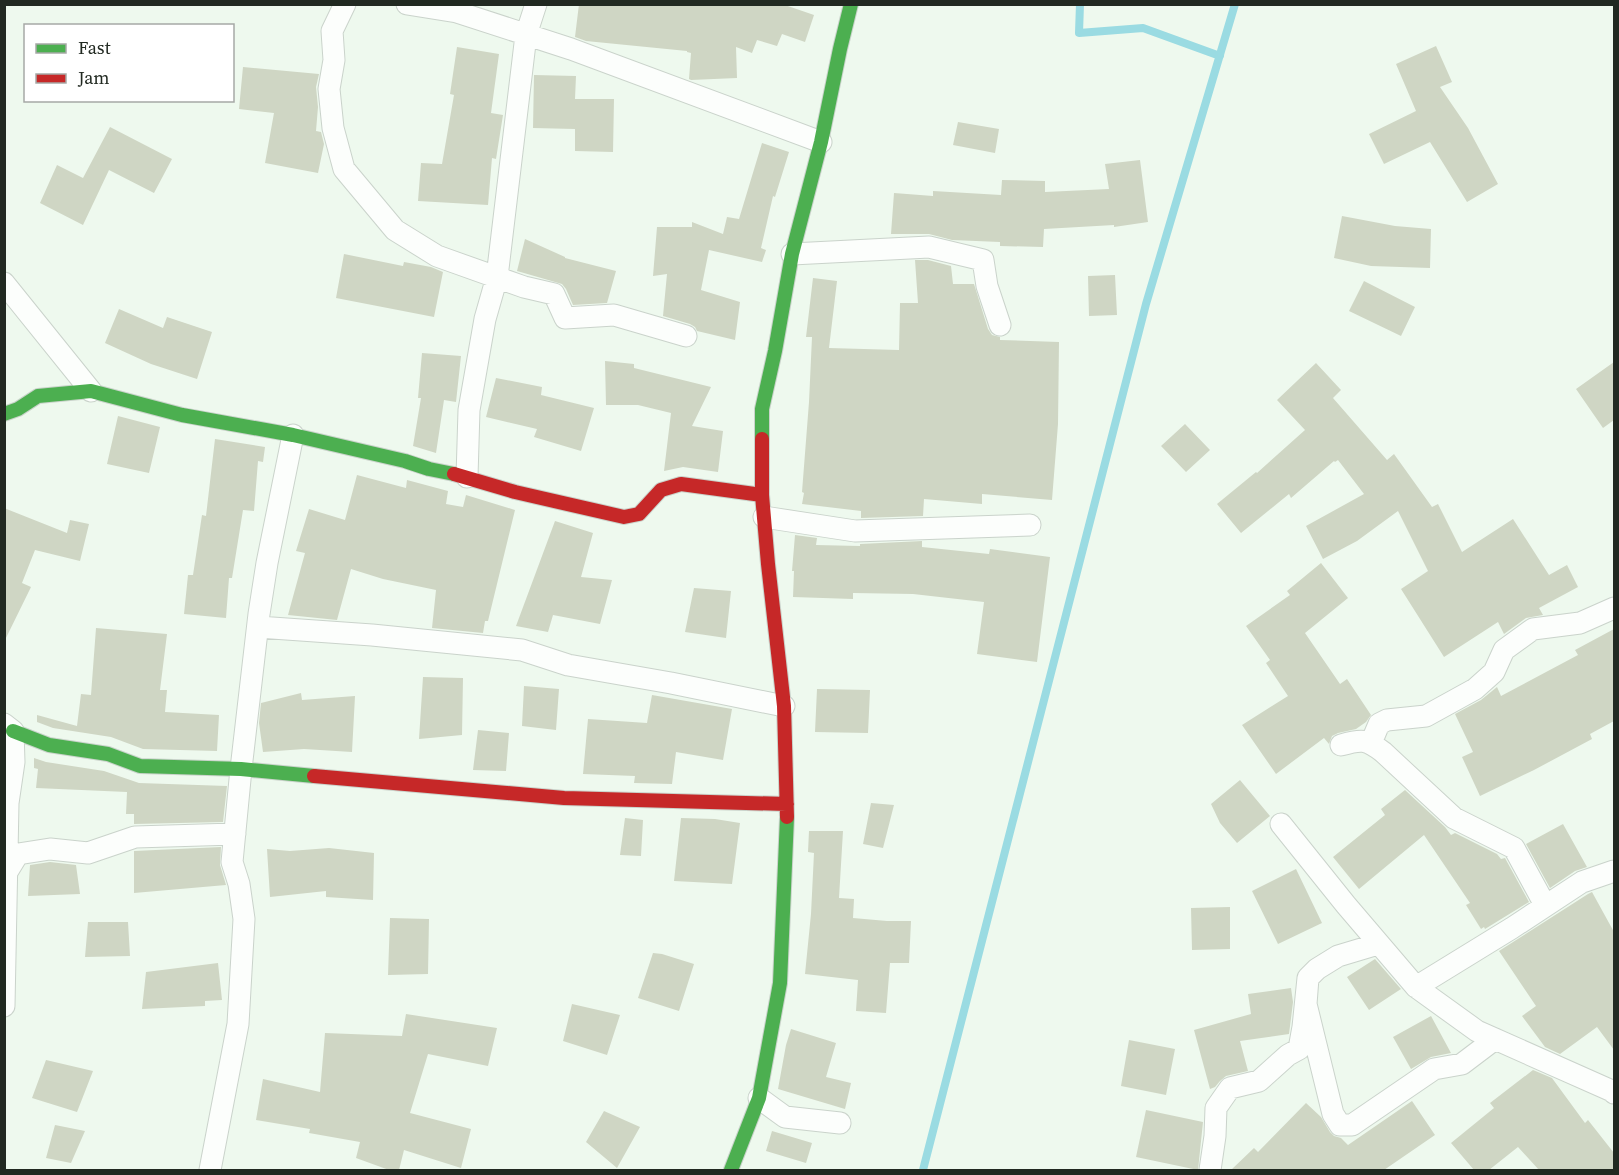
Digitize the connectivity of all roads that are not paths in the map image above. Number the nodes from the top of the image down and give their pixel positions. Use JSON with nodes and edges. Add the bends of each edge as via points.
{"nodes":[{"id":1,"x":345,"y":4,"type":"edge"},
{"id":2,"x":406,"y":4,"type":"edge"},
{"id":3,"x":536,"y":4,"type":"edge"},
{"id":4,"x":851,"y":4,"type":"edge"},
{"id":5,"x":526,"y":35,"type":"junction"},
{"id":6,"x":820,"y":142,"type":"junction"},
{"id":7,"x":792,"y":254,"type":"junction"},
{"id":8,"x":497,"y":277,"type":"junction"},
{"id":9,"x":4,"y":283,"type":"edge"},
{"id":10,"x":1000,"y":325,"type":"dead end"},
{"id":11,"x":686,"y":336,"type":"dead end"},
{"id":12,"x":91,"y":391,"type":"junction"},
{"id":13,"x":4,"y":414,"type":"edge"},
{"id":14,"x":293,"y":435,"type":"junction"},
{"id":15,"x":467,"y":477,"type":"junction"},
{"id":16,"x":762,"y":495,"type":"junction"},
{"id":17,"x":764,"y":517,"type":"junction"},
{"id":18,"x":1030,"y":525,"type":"dead end"},
{"id":19,"x":1614,"y":608,"type":"edge"},
{"id":20,"x":258,"y":627,"type":"junction"},
{"id":21,"x":784,"y":706,"type":"junction"},
{"id":22,"x":9,"y":728,"type":"edge"},
{"id":23,"x":1371,"y":743,"type":"junction"},
{"id":24,"x":1341,"y":745,"type":"dead end"},
{"id":25,"x":241,"y":769,"type":"junction"},
{"id":26,"x":787,"y":804,"type":"junction"},
{"id":27,"x":1281,"y":824,"type":"dead end"},
{"id":28,"x":235,"y":834,"type":"junction"},
{"id":29,"x":1614,"y":871,"type":"edge"},
{"id":30,"x":7,"y":872,"type":"junction"},
{"id":31,"x":1545,"y":905,"type":"junction"},
{"id":32,"x":1378,"y":944,"type":"junction"},
{"id":33,"x":1308,"y":978,"type":"junction"},
{"id":34,"x":1416,"y":987,"type":"junction"},
{"id":35,"x":4,"y":1005,"type":"edge"},
{"id":36,"x":1494,"y":1039,"type":"junction"},
{"id":37,"x":1614,"y":1093,"type":"edge"},
{"id":38,"x":759,"y":1098,"type":"junction"},
{"id":39,"x":840,"y":1123,"type":"dead end"},
{"id":40,"x":210,"y":1170,"type":"edge"},
{"id":41,"x":731,"y":1170,"type":"edge"},
{"id":42,"x":1210,"y":1170,"type":"edge"}],
"edges":[{"from":1,"to":8,"type":"street","via":[[332,31],[334,60],[329,89],[333,128],[344,169],[395,230],[437,256]]},
{"from":2,"to":5,"type":"street","via":[[457,12]]},
{"from":3,"to":5,"type":"street"},
{"from":4,"to":6,"type":"street"},
{"from":5,"to":6,"type":"street"},
{"from":5,"to":8,"type":"street"},
{"from":6,"to":7,"type":"street"},
{"from":7,"to":10,"type":"street","via":[[929,247],[983,260]]},
{"from":7,"to":16,"type":"street","via":[[762,409]]},
{"from":8,"to":11,"type":"street","via":[[554,294],[565,318],[614,315]]},
{"from":8,"to":15,"type":"street","via":[[485,319],[469,410]]},
{"from":9,"to":12,"type":"street"},
{"from":12,"to":13,"type":"street","via":[[38,396]]},
{"from":12,"to":14,"type":"street","via":[[182,414]]},
{"from":14,"to":15,"type":"street"},
{"from":14,"to":20,"type":"street"},
{"from":15,"to":16,"type":"street","via":[[624,518],[639,514],[660,490],[681,484]]},
{"from":16,"to":17,"type":"street"},
{"from":17,"to":18,"type":"street","via":[[855,531]]},
{"from":17,"to":21,"type":"street"},
{"from":19,"to":23,"type":"street","via":[[1580,623],[1533,628],[1503,650],[1494,672],[1476,689],[1426,716],[1378,724]]},
{"from":20,"to":21,"type":"street","via":[[522,650],[568,665]]},
{"from":20,"to":25,"type":"street"},
{"from":21,"to":26,"type":"street"},
{"from":22,"to":25,"type":"street","via":[[49,745],[108,754],[140,766]]},
{"from":22,"to":30,"type":"street","via":[[14,762],[8,803]]},
{"from":23,"to":24,"type":"street","via":[[1357,740]]},
{"from":23,"to":31,"type":"street","via":[[1454,818],[1514,848]]},
{"from":25,"to":26,"type":"street","via":[[564,798]]},
{"from":25,"to":28,"type":"street"},
{"from":26,"to":38,"type":"street","via":[[780,983]]},
{"from":27,"to":32,"type":"street"},
{"from":28,"to":30,"type":"street","via":[[135,837],[88,853],[50,849],[18,854]]},
{"from":28,"to":40,"type":"street","via":[[232,862],[244,919],[238,1024]]},
{"from":29,"to":31,"type":"street","via":[[1582,882]]},
{"from":30,"to":35,"type":"street"},
{"from":31,"to":34,"type":"street"},
{"from":32,"to":33,"type":"street","via":[[1338,956]]},
{"from":32,"to":34,"type":"street"},
{"from":33,"to":36,"type":"street","via":[[1306,1004],[1333,1114],[1340,1125],[1352,1125],[1434,1069],[1462,1064]]},
{"from":33,"to":42,"type":"street","via":[[1299,1049],[1259,1082],[1230,1088],[1216,1108]]},
{"from":34,"to":36,"type":"street"},
{"from":36,"to":37,"type":"street"},
{"from":38,"to":39,"type":"street","via":[[785,1117]]},
{"from":38,"to":41,"type":"street"}]}
